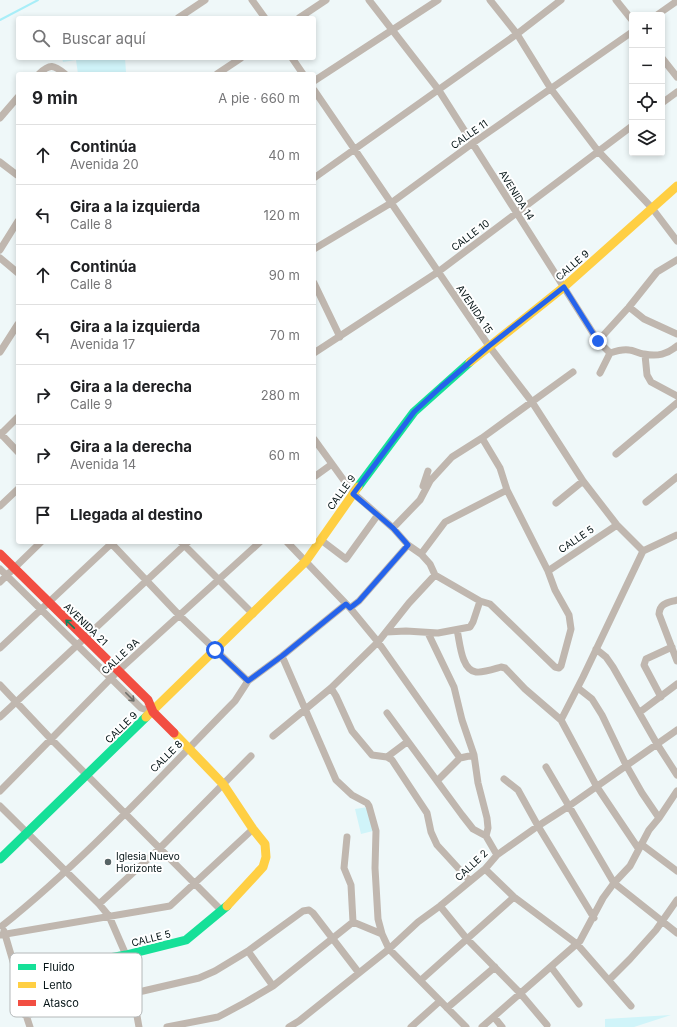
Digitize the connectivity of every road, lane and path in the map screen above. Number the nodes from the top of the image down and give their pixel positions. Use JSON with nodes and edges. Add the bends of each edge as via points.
{"nodes":[{"id":1,"x":205,"y":0,"type":"edge"},
{"id":2,"x":252,"y":0,"type":"edge"},
{"id":3,"x":326,"y":0,"type":"edge"},
{"id":4,"x":369,"y":0,"type":"edge"},
{"id":5,"x":438,"y":0,"type":"edge"},
{"id":6,"x":490,"y":0,"type":"edge"},
{"id":7,"x":561,"y":0,"type":"edge"},
{"id":8,"x":616,"y":0,"type":"edge"},
{"id":9,"x":677,"y":1,"type":"edge"},
{"id":10,"x":661,"y":12,"type":"edge"},
{"id":11,"x":181,"y":16,"type":"edge"},
{"id":12,"x":264,"y":16,"type":"edge"},
{"id":13,"x":302,"y":16,"type":"edge"},
{"id":14,"x":629,"y":16,"type":"edge"},
{"id":15,"x":392,"y":29,"type":"junction"},
{"id":16,"x":517,"y":34,"type":"junction"},
{"id":17,"x":629,"y":34,"type":"edge"},
{"id":18,"x":237,"y":60,"type":"edge"},
{"id":19,"x":293,"y":60,"type":"edge"},
{"id":20,"x":665,"y":62,"type":"edge"},
{"id":21,"x":41,"y":72,"type":"edge"},
{"id":22,"x":63,"y":72,"type":"edge"},
{"id":23,"x":220,"y":72,"type":"edge"},
{"id":24,"x":302,"y":72,"type":"edge"},
{"id":25,"x":677,"y":77,"type":"edge"},
{"id":26,"x":316,"y":80,"type":"edge"},
{"id":27,"x":438,"y":89,"type":"junction"},
{"id":28,"x":551,"y":89,"type":"junction"},
{"id":29,"x":677,"y":92,"type":"edge"},
{"id":30,"x":316,"y":93,"type":"edge"},
{"id":31,"x":16,"y":99,"type":"edge"},
{"id":32,"x":665,"y":101,"type":"edge"},
{"id":33,"x":0,"y":118,"type":"edge"},
{"id":34,"x":629,"y":128,"type":"edge"},
{"id":35,"x":473,"y":143,"type":"junction"},
{"id":36,"x":354,"y":149,"type":"junction"},
{"id":37,"x":598,"y":151,"type":"junction"},
{"id":38,"x":0,"y":162,"type":"edge"},
{"id":39,"x":16,"y":174,"type":"edge"},
{"id":40,"x":316,"y":177,"type":"edge"},
{"id":41,"x":677,"y":186,"type":"edge"},
{"id":42,"x":391,"y":203,"type":"junction"},
{"id":43,"x":652,"y":208,"type":"junction"},
{"id":44,"x":516,"y":212,"type":"junction"},
{"id":45,"x":16,"y":225,"type":"edge"},
{"id":46,"x":677,"y":241,"type":"edge"},
{"id":47,"x":316,"y":248,"type":"edge"},
{"id":48,"x":0,"y":250,"type":"edge"},
{"id":49,"x":0,"y":258,"type":"edge"},
{"id":50,"x":677,"y":260,"type":"edge"},
{"id":51,"x":16,"y":271,"type":"edge"},
{"id":52,"x":438,"y":272,"type":"junction"},
{"id":53,"x":564,"y":287,"type":"junction"},
{"id":54,"x":317,"y":296,"type":"edge"},
{"id":55,"x":629,"y":307,"type":"junction"},
{"id":56,"x":16,"y":327,"type":"edge"},
{"id":57,"x":677,"y":334,"type":"edge"},
{"id":58,"x":340,"y":337,"type":"junction"},
{"id":59,"x":598,"y":341,"type":"junction"},
{"id":60,"x":489,"y":346,"type":"junction"},
{"id":61,"x":677,"y":346,"type":"edge"},
{"id":62,"x":0,"y":352,"type":"edge"},
{"id":63,"x":316,"y":352,"type":"edge"},
{"id":64,"x":610,"y":353,"type":"junction"},
{"id":65,"x":645,"y":355,"type":"junction"},
{"id":66,"x":573,"y":372,"type":"dead end"},
{"id":67,"x":600,"y":373,"type":"dead end"},
{"id":68,"x":677,"y":396,"type":"edge"},
{"id":69,"x":532,"y":402,"type":"junction"},
{"id":70,"x":677,"y":403,"type":"edge"},
{"id":71,"x":16,"y":419,"type":"edge"},
{"id":72,"x":0,"y":434,"type":"edge"},
{"id":73,"x":482,"y":438,"type":"junction"},
{"id":74,"x":316,"y":442,"type":"edge"},
{"id":75,"x":16,"y":450,"type":"edge"},
{"id":76,"x":616,"y":454,"type":"dead end"},
{"id":77,"x":332,"y":464,"type":"junction"},
{"id":78,"x":428,"y":471,"type":"dead end"},
{"id":79,"x":316,"y":476,"type":"edge"},
{"id":80,"x":677,"y":477,"type":"edge"},
{"id":81,"x":583,"y":482,"type":"junction"},
{"id":82,"x":507,"y":490,"type":"junction"},
{"id":83,"x":16,"y":491,"type":"edge"},
{"id":84,"x":353,"y":494,"type":"junction"},
{"id":85,"x":420,"y":500,"type":"junction"},
{"id":86,"x":646,"y":502,"type":"dead end"},
{"id":87,"x":556,"y":503,"type":"dead end"},
{"id":88,"x":0,"y":506,"type":"edge"},
{"id":89,"x":377,"y":516,"type":"junction"},
{"id":90,"x":617,"y":525,"type":"junction"},
{"id":91,"x":393,"y":528,"type":"junction"},
{"id":92,"x":677,"y":535,"type":"edge"},
{"id":93,"x":321,"y":540,"type":"junction"},
{"id":94,"x":39,"y":544,"type":"edge"},
{"id":95,"x":111,"y":544,"type":"edge"},
{"id":96,"x":113,"y":544,"type":"edge"},
{"id":97,"x":183,"y":544,"type":"edge"},
{"id":98,"x":185,"y":544,"type":"edge"},
{"id":99,"x":258,"y":544,"type":"edge"},
{"id":100,"x":289,"y":544,"type":"edge"},
{"id":101,"x":408,"y":545,"type":"junction"},
{"id":102,"x":643,"y":551,"type":"junction"},
{"id":103,"x":0,"y":554,"type":"edge"},
{"id":104,"x":421,"y":554,"type":"junction"},
{"id":105,"x":306,"y":561,"type":"junction"},
{"id":106,"x":0,"y":569,"type":"edge"},
{"id":107,"x":14,"y":569,"type":"junction"},
{"id":108,"x":548,"y":570,"type":"junction"},
{"id":109,"x":435,"y":575,"type":"junction"},
{"id":110,"x":7,"y":576,"type":"junction"},
{"id":111,"x":146,"y":580,"type":"junction"},
{"id":112,"x":218,"y":580,"type":"junction"},
{"id":113,"x":0,"y":582,"type":"edge"},
{"id":114,"x":677,"y":600,"type":"edge"},
{"id":115,"x":480,"y":601,"type":"junction"},
{"id":116,"x":49,"y":603,"type":"junction"},
{"id":117,"x":348,"y":606,"type":"junction"},
{"id":118,"x":41,"y":610,"type":"junction"},
{"id":119,"x":253,"y":614,"type":"junction"},
{"id":120,"x":179,"y":616,"type":"junction"},
{"id":121,"x":457,"y":630,"type":"junction"},
{"id":122,"x":386,"y":632,"type":"junction"},
{"id":123,"x":428,"y":633,"type":"junction"},
{"id":124,"x":85,"y":638,"type":"junction"},
{"id":125,"x":378,"y":642,"type":"junction"},
{"id":126,"x":673,"y":644,"type":"edge"},
{"id":127,"x":78,"y":645,"type":"junction"},
{"id":128,"x":0,"y":648,"type":"edge"},
{"id":129,"x":596,"y":649,"type":"junction"},
{"id":130,"x":215,"y":650,"type":"junction"},
{"id":131,"x":282,"y":656,"type":"junction"},
{"id":132,"x":677,"y":661,"type":"edge"},
{"id":133,"x":118,"y":671,"type":"junction"},
{"id":134,"x":111,"y":678,"type":"junction"},
{"id":135,"x":248,"y":681,"type":"junction"},
{"id":136,"x":677,"y":684,"type":"edge"},
{"id":137,"x":0,"y":685,"type":"edge"},
{"id":138,"x":331,"y":688,"type":"junction"},
{"id":139,"x":578,"y":688,"type":"junction"},
{"id":140,"x":661,"y":697,"type":"junction"},
{"id":141,"x":15,"y":703,"type":"junction"},
{"id":142,"x":306,"y":709,"type":"junction"},
{"id":143,"x":153,"y":712,"type":"junction"},
{"id":144,"x":640,"y":712,"type":"junction"},
{"id":145,"x":387,"y":713,"type":"dead end"},
{"id":146,"x":0,"y":717,"type":"edge"},
{"id":147,"x":561,"y":720,"type":"junction"},
{"id":148,"x":677,"y":730,"type":"edge"},
{"id":149,"x":273,"y":736,"type":"dead end"},
{"id":150,"x":51,"y":739,"type":"junction"},
{"id":151,"x":407,"y":742,"type":"junction"},
{"id":152,"x":657,"y":744,"type":"junction"},
{"id":153,"x":188,"y":749,"type":"junction"},
{"id":154,"x":474,"y":755,"type":"junction"},
{"id":155,"x":252,"y":756,"type":"dead end"},
{"id":156,"x":387,"y":757,"type":"junction"},
{"id":157,"x":460,"y":758,"type":"junction"},
{"id":158,"x":626,"y":765,"type":"junction"},
{"id":159,"x":546,"y":767,"type":"dead end"},
{"id":160,"x":677,"y":775,"type":"edge"},
{"id":161,"x":87,"y":776,"type":"junction"},
{"id":162,"x":504,"y":780,"type":"dead end"},
{"id":163,"x":437,"y":781,"type":"junction"},
{"id":164,"x":223,"y":784,"type":"junction"},
{"id":165,"x":597,"y":787,"type":"junction"},
{"id":166,"x":0,"y":791,"type":"edge"},
{"id":167,"x":677,"y":791,"type":"edge"},
{"id":168,"x":0,"y":806,"type":"edge"},
{"id":169,"x":569,"y":806,"type":"junction"},
{"id":170,"x":124,"y":814,"type":"junction"},
{"id":171,"x":659,"y":818,"type":"junction"},
{"id":172,"x":538,"y":826,"type":"junction"},
{"id":173,"x":253,"y":829,"type":"junction"},
{"id":174,"x":28,"y":832,"type":"junction"},
{"id":175,"x":486,"y":836,"type":"junction"},
{"id":176,"x":347,"y":837,"type":"dead end"},
{"id":177,"x":640,"y":846,"type":"junction"},
{"id":178,"x":160,"y":848,"type":"junction"},
{"id":179,"x":497,"y":855,"type":"junction"},
{"id":180,"x":0,"y":859,"type":"edge"},
{"id":181,"x":263,"y":867,"type":"joint"},
{"id":182,"x":485,"y":869,"type":"junction"},
{"id":183,"x":66,"y":870,"type":"junction"},
{"id":184,"x":677,"y":871,"type":"edge"},
{"id":185,"x":470,"y":881,"type":"junction"},
{"id":186,"x":196,"y":883,"type":"junction"},
{"id":187,"x":614,"y":883,"type":"junction"},
{"id":188,"x":514,"y":897,"type":"junction"},
{"id":189,"x":677,"y":900,"type":"edge"},
{"id":190,"x":99,"y":904,"type":"junction"},
{"id":191,"x":440,"y":906,"type":"junction"},
{"id":192,"x":222,"y":911,"type":"junction"},
{"id":193,"x":109,"y":916,"type":"junction"},
{"id":194,"x":594,"y":918,"type":"junction"},
{"id":195,"x":662,"y":921,"type":"junction"},
{"id":196,"x":353,"y":922,"type":"junction"},
{"id":197,"x":1,"y":924,"type":"edge"},
{"id":198,"x":677,"y":933,"type":"edge"},
{"id":199,"x":2,"y":934,"type":"edge"},
{"id":200,"x":382,"y":934,"type":"junction"},
{"id":201,"x":332,"y":939,"type":"junction"},
{"id":202,"x":467,"y":939,"type":"junction"},
{"id":203,"x":577,"y":944,"type":"junction"},
{"id":204,"x":389,"y":948,"type":"junction"},
{"id":205,"x":248,"y":951,"type":"junction"},
{"id":206,"x":125,"y":953,"type":"edge"},
{"id":207,"x":134,"y":953,"type":"edge"},
{"id":208,"x":10,"y":957,"type":"edge"},
{"id":209,"x":495,"y":967,"type":"junction"},
{"id":210,"x":551,"y":967,"type":"junction"},
{"id":211,"x":359,"y":973,"type":"junction"},
{"id":212,"x":421,"y":980,"type":"junction"},
{"id":213,"x":609,"y":980,"type":"junction"},
{"id":214,"x":273,"y":986,"type":"junction"},
{"id":215,"x":142,"y":990,"type":"edge"},
{"id":216,"x":520,"y":993,"type":"junction"},
{"id":217,"x":440,"y":1001,"type":"junction"},
{"id":218,"x":579,"y":1004,"type":"dead end"},
{"id":219,"x":631,"y":1006,"type":"dead end"},
{"id":220,"x":447,"y":1008,"type":"junction"},
{"id":221,"x":26,"y":1017,"type":"edge"},
{"id":222,"x":137,"y":1017,"type":"edge"},
{"id":223,"x":494,"y":1017,"type":"junction"},
{"id":224,"x":301,"y":1024,"type":"edge"},
{"id":225,"x":547,"y":1025,"type":"dead end"},
{"id":226,"x":465,"y":1026,"type":"edge"},
{"id":227,"x":30,"y":1027,"type":"edge"},
{"id":228,"x":139,"y":1027,"type":"edge"},
{"id":229,"x":167,"y":1027,"type":"edge"},
{"id":230,"x":288,"y":1027,"type":"edge"},
{"id":231,"x":411,"y":1027,"type":"edge"},
{"id":232,"x":482,"y":1027,"type":"edge"},
{"id":233,"x":502,"y":1027,"type":"edge"}],
"edges":[{"from":1,"to":11,"type":"street"},
{"from":2,"to":12,"type":"street"},
{"from":3,"to":13,"type":"street"},
{"from":4,"to":15,"type":"street","name":"AVENIDA 14"},
{"from":5,"to":15,"type":"street"},
{"from":6,"to":16,"type":"street"},
{"from":7,"to":16,"type":"street"},
{"from":8,"to":14,"type":"street"},
{"from":9,"to":10,"type":"street"},
{"from":15,"to":26,"type":"street"},
{"from":15,"to":27,"type":"street","name":"AVENIDA 14"},
{"from":16,"to":27,"type":"street"},
{"from":16,"to":28,"type":"street"},
{"from":17,"to":28,"type":"street","name":"CALLE 11"},
{"from":18,"to":23,"type":"street"},
{"from":19,"to":24,"type":"street"},
{"from":20,"to":25,"type":"street"},
{"from":21,"to":22,"type":"street","via":[[52,66]]},
{"from":27,"to":35,"type":"street","name":"AVENIDA 14"},
{"from":27,"to":36,"type":"street"},
{"from":28,"to":35,"type":"street","name":"CALLE 11"},
{"from":28,"to":37,"type":"street"},
{"from":29,"to":32,"type":"street"},
{"from":30,"to":36,"type":"street","name":"AVENIDA 15"},
{"from":31,"to":33,"type":"street"},
{"from":34,"to":37,"type":"street","name":"CALLE 10"},
{"from":35,"to":42,"type":"street","name":"CALLE 11"},
{"from":35,"to":44,"type":"street","name":"AVENIDA 14"},
{"from":36,"to":40,"type":"street"},
{"from":36,"to":42,"type":"street","name":"AVENIDA 15"},
{"from":37,"to":43,"type":"street"},
{"from":37,"to":44,"type":"street","name":"CALLE 10"},
{"from":38,"to":39,"type":"street"},
{"from":41,"to":43,"type":"street","name":"CALLE 9"},
{"from":42,"to":47,"type":"street","name":"CALLE 11"},
{"from":42,"to":52,"type":"street","name":"AVENIDA 15"},
{"from":43,"to":46,"type":"street"},
{"from":43,"to":53,"type":"street","name":"CALLE 9"},
{"from":44,"to":52,"type":"street","name":"CALLE 10"},
{"from":44,"to":53,"type":"street","name":"AVENIDA 14"},
{"from":45,"to":48,"type":"street"},
{"from":49,"to":51,"type":"street"},
{"from":50,"to":55,"type":"street","via":[[657,272]]},
{"from":52,"to":58,"type":"street","name":"CALLE 10"},
{"from":52,"to":60,"type":"street","name":"AVENIDA 15"},
{"from":53,"to":59,"type":"street","name":"AVENIDA 14"},
{"from":53,"to":60,"type":"street","name":"CALLE 9"},
{"from":54,"to":58,"type":"street"},
{"from":55,"to":57,"type":"street","via":[[644,319]]},
{"from":55,"to":59,"type":"street"},
{"from":56,"to":62,"type":"street"},
{"from":58,"to":63,"type":"street","name":"CALLE 10"},
{"from":59,"to":64,"type":"street","name":"AVENIDA 14"},
{"from":60,"to":69,"type":"street","name":"AVENIDA 15"},
{"from":60,"to":84,"type":"street","name":"CALLE 9","via":[[414,412]]},
{"from":61,"to":65,"type":"street","via":[[664,354]]},
{"from":64,"to":65,"type":"street","via":[[631,350]]},
{"from":64,"to":67,"type":"street"},
{"from":65,"to":68,"type":"street","via":[[647,376],[651,382]]},
{"from":66,"to":69,"type":"street"},
{"from":69,"to":73,"type":"street"},
{"from":69,"to":81,"type":"street","name":"AVENIDA 15"},
{"from":70,"to":76,"type":"street"},
{"from":71,"to":72,"type":"street"},
{"from":72,"to":75,"type":"street"},
{"from":73,"to":82,"type":"street","via":[[500,468]]},
{"from":73,"to":85,"type":"street","via":[[452,458],[430,481]]},
{"from":74,"to":77,"type":"street"},
{"from":77,"to":79,"type":"street"},
{"from":77,"to":84,"type":"street"},
{"from":78,"to":85,"type":"street"},
{"from":80,"to":86,"type":"street"},
{"from":81,"to":87,"type":"street"},
{"from":81,"to":90,"type":"street","name":"AVENIDA 15"},
{"from":82,"to":104,"type":"street","via":[[445,522]]},
{"from":82,"to":108,"type":"street"},
{"from":83,"to":88,"type":"street"},
{"from":84,"to":89,"type":"street"},
{"from":84,"to":93,"type":"street","name":"CALLE 9"},
{"from":85,"to":91,"type":"street"},
{"from":89,"to":91,"type":"street"},
{"from":89,"to":93,"type":"street","via":[[346,558]]},
{"from":90,"to":102,"type":"street","name":"AVENIDA 15"},
{"from":90,"to":108,"type":"street","name":"CALLE 5"},
{"from":91,"to":101,"type":"street"},
{"from":92,"to":102,"type":"street"},
{"from":93,"to":105,"type":"street","name":"CALLE 9"},
{"from":94,"to":107,"type":"street"},
{"from":95,"to":116,"type":"street"},
{"from":96,"to":111,"type":"street"},
{"from":97,"to":111,"type":"street"},
{"from":98,"to":112,"type":"street"},
{"from":99,"to":112,"type":"street","name":"CALLE 9A"},
{"from":100,"to":105,"type":"street"},
{"from":101,"to":104,"type":"street"},
{"from":101,"to":117,"type":"street","name":"CALLE 8","via":[[359,601]]},
{"from":102,"to":129,"type":"street"},
{"from":103,"to":107,"type":"street","name":"AVENIDA 21"},
{"from":104,"to":109,"type":"street"},
{"from":105,"to":117,"type":"street"},
{"from":105,"to":119,"type":"street","name":"CALLE 9"},
{"from":106,"to":110,"type":"street","name":"AVENIDA 21"},
{"from":107,"to":110,"type":"street"},
{"from":107,"to":116,"type":"street","name":"AVENIDA 21"},
{"from":108,"to":115,"type":"street","via":[[569,616],[571,629],[559,668],[490,604]]},
{"from":109,"to":115,"type":"street"},
{"from":109,"to":122,"type":"street"},
{"from":110,"to":113,"type":"street"},
{"from":110,"to":118,"type":"street","name":"AVENIDA 21"},
{"from":111,"to":120,"type":"street"},
{"from":111,"to":124,"type":"street"},
{"from":112,"to":119,"type":"street"},
{"from":112,"to":120,"type":"street","name":"CALLE 9A"},
{"from":114,"to":126,"type":"street","via":[[664,603],[659,614]]},
{"from":115,"to":121,"type":"street","via":[[470,627]]},
{"from":116,"to":118,"type":"street"},
{"from":124,"to":116,"type":"street","name":"AVENIDA 21","one_way":true},
{"from":117,"to":125,"type":"street"},
{"from":117,"to":131,"type":"street","name":"CALLE 8"},
{"from":118,"to":127,"type":"street","name":"AVENIDA 21"},
{"from":118,"to":128,"type":"street"},
{"from":119,"to":130,"type":"street","name":"CALLE 9"},
{"from":120,"to":130,"type":"street"},
{"from":120,"to":133,"type":"street","name":"CALLE 9A"},
{"from":121,"to":123,"type":"street"},
{"from":121,"to":147,"type":"street","via":[[465,664],[469,669],[476,672],[505,668]]},
{"from":122,"to":123,"type":"street"},
{"from":122,"to":125,"type":"street"},
{"from":123,"to":154,"type":"street","via":[[454,687]]},
{"from":124,"to":127,"type":"street"},
{"from":124,"to":133,"type":"street","name":"AVENIDA 21"},
{"from":125,"to":138,"type":"street"},
{"from":125,"to":157,"type":"street"},
{"from":126,"to":132,"type":"street"},
{"from":126,"to":140,"type":"street","via":[[646,659],[644,665]]},
{"from":127,"to":134,"type":"street","name":"AVENIDA 21"},
{"from":127,"to":141,"type":"street"},
{"from":129,"to":139,"type":"street"},
{"from":129,"to":144,"type":"street","via":[[613,667]]},
{"from":130,"to":135,"type":"street"},
{"from":130,"to":143,"type":"street","name":"CALLE 9"},
{"from":131,"to":135,"type":"street","name":"CALLE 8"},
{"from":131,"to":142,"type":"street"},
{"from":133,"to":134,"type":"street","name":"CALLE 9A"},
{"from":133,"to":143,"type":"street","name":"AVENIDA 21","via":[[148,700]]},
{"from":134,"to":143,"type":"street","name":"AVENIDA 21","one_way":true,"via":[[141,708]]},
{"from":134,"to":150,"type":"street","name":"CALLE 9A"},
{"from":135,"to":153,"type":"street","name":"CALLE 8","via":[[235,701]]},
{"from":136,"to":140,"type":"street"},
{"from":137,"to":141,"type":"street"},
{"from":138,"to":142,"type":"street"},
{"from":138,"to":156,"type":"street","via":[[352,731],[372,755]]},
{"from":139,"to":147,"type":"street"},
{"from":139,"to":158,"type":"street","via":[[592,699],[602,715]]},
{"from":140,"to":144,"type":"street"},
{"from":141,"to":146,"type":"street"},
{"from":141,"to":150,"type":"street"},
{"from":142,"to":149,"type":"street"},
{"from":142,"to":200,"type":"street","via":[[336,780],[352,794],[368,803],[376,831],[375,868],[378,919]]},
{"from":143,"to":153,"type":"street","name":"AVENIDA 21"},
{"from":143,"to":161,"type":"street","name":"CALLE 9"},
{"from":144,"to":152,"type":"street"},
{"from":145,"to":151,"type":"street"},
{"from":147,"to":165,"type":"street"},
{"from":148,"to":152,"type":"street","name":"CALLE 2"},
{"from":150,"to":161,"type":"street"},
{"from":150,"to":166,"type":"street","name":"CALLE 9A"},
{"from":151,"to":156,"type":"street"},
{"from":151,"to":163,"type":"street"},
{"from":152,"to":158,"type":"street","name":"CALLE 2"},
{"from":152,"to":160,"type":"street"},
{"from":153,"to":164,"type":"street","name":"AVENIDA 21"},
{"from":153,"to":170,"type":"street","name":"CALLE 8"},
{"from":154,"to":157,"type":"street"},
{"from":154,"to":175,"type":"street","via":[[487,818]]},
{"from":155,"to":164,"type":"street"},
{"from":156,"to":185,"type":"street","via":[[392,760],[427,813],[437,845]]},
{"from":157,"to":163,"type":"street"},
{"from":158,"to":165,"type":"street","name":"CALLE 2"},
{"from":158,"to":171,"type":"street"},
{"from":159,"to":169,"type":"street"},
{"from":161,"to":170,"type":"street"},
{"from":161,"to":174,"type":"street","name":"CALLE 9"},
{"from":162,"to":172,"type":"street","via":[[518,790]]},
{"from":163,"to":175,"type":"street","via":[[473,829]]},
{"from":164,"to":173,"type":"street","name":"AVENIDA 21"},
{"from":164,"to":178,"type":"street"},
{"from":165,"to":169,"type":"street","name":"CALLE 2"},
{"from":165,"to":177,"type":"street"},
{"from":167,"to":171,"type":"street"},
{"from":168,"to":174,"type":"street"},
{"from":169,"to":172,"type":"street","name":"CALLE 2"},
{"from":169,"to":187,"type":"street"},
{"from":170,"to":178,"type":"street"},
{"from":170,"to":183,"type":"street","name":"CALLE 8"},
{"from":171,"to":177,"type":"street"},
{"from":172,"to":179,"type":"street","name":"CALLE 2"},
{"from":172,"to":194,"type":"street"},
{"from":173,"to":181,"type":"street","name":"AVENIDA 21","via":[[265,844],[266,857]]},
{"from":173,"to":186,"type":"street"},
{"from":174,"to":180,"type":"street","name":"CALLE 9"},
{"from":174,"to":183,"type":"street"},
{"from":175,"to":179,"type":"street"},
{"from":176,"to":196,"type":"street","via":[[344,868],[351,886]]},
{"from":177,"to":184,"type":"street"},
{"from":177,"to":187,"type":"street","via":[[630,866]]},
{"from":178,"to":186,"type":"street"},
{"from":178,"to":190,"type":"street"},
{"from":179,"to":182,"type":"street","name":"CALLE 2"},
{"from":181,"to":192,"type":"street","name":"CALLE 5"},
{"from":182,"to":185,"type":"street","name":"CALLE 2"},
{"from":182,"to":188,"type":"street"},
{"from":183,"to":190,"type":"street"},
{"from":183,"to":197,"type":"street","name":"CALLE 8"},
{"from":185,"to":191,"type":"street","name":"CALLE 2"},
{"from":186,"to":192,"type":"street"},
{"from":186,"to":193,"type":"street","via":[[170,906]]},
{"from":187,"to":194,"type":"street","via":[[603,898]]},
{"from":187,"to":195,"type":"street"},
{"from":188,"to":202,"type":"street"},
{"from":188,"to":203,"type":"street"},
{"from":189,"to":195,"type":"street"},
{"from":190,"to":193,"type":"street"},
{"from":191,"to":202,"type":"street"},
{"from":191,"to":204,"type":"street","name":"CALLE 2"},
{"from":192,"to":207,"type":"street","name":"CALLE 5","via":[[186,940]]},
{"from":193,"to":199,"type":"street"},
{"from":193,"to":206,"type":"street"},
{"from":194,"to":203,"type":"street"},
{"from":195,"to":198,"type":"street"},
{"from":195,"to":213,"type":"street"},
{"from":196,"to":200,"type":"street"},
{"from":196,"to":201,"type":"street"},
{"from":197,"to":199,"type":"street"},
{"from":199,"to":208,"type":"street"},
{"from":200,"to":204,"type":"street"},
{"from":201,"to":205,"type":"street","via":[[309,910],[303,911]]},
{"from":201,"to":211,"type":"street"},
{"from":201,"to":214,"type":"street"},
{"from":202,"to":209,"type":"street"},
{"from":202,"to":212,"type":"street"},
{"from":203,"to":210,"type":"street"},
{"from":203,"to":213,"type":"street"},
{"from":204,"to":211,"type":"street","name":"CALLE 2"},
{"from":204,"to":212,"type":"street"},
{"from":205,"to":214,"type":"street"},
{"from":205,"to":215,"type":"street","via":[[199,978]]},
{"from":209,"to":216,"type":"street"},
{"from":209,"to":220,"type":"street"},
{"from":210,"to":216,"type":"street"},
{"from":210,"to":218,"type":"street"},
{"from":211,"to":224,"type":"street","name":"CALLE 2"},
{"from":212,"to":217,"type":"street"},
{"from":213,"to":219,"type":"street"},
{"from":214,"to":229,"type":"street","via":[[218,1017]]},
{"from":216,"to":223,"type":"street"},
{"from":216,"to":225,"type":"street"},
{"from":217,"to":220,"type":"street"},
{"from":217,"to":231,"type":"street"},
{"from":220,"to":226,"type":"street"},
{"from":221,"to":227,"type":"street"},
{"from":222,"to":228,"type":"street"},
{"from":223,"to":232,"type":"street"},
{"from":223,"to":233,"type":"street"},
{"from":224,"to":230,"type":"street","name":"CALLE 2"}]}
